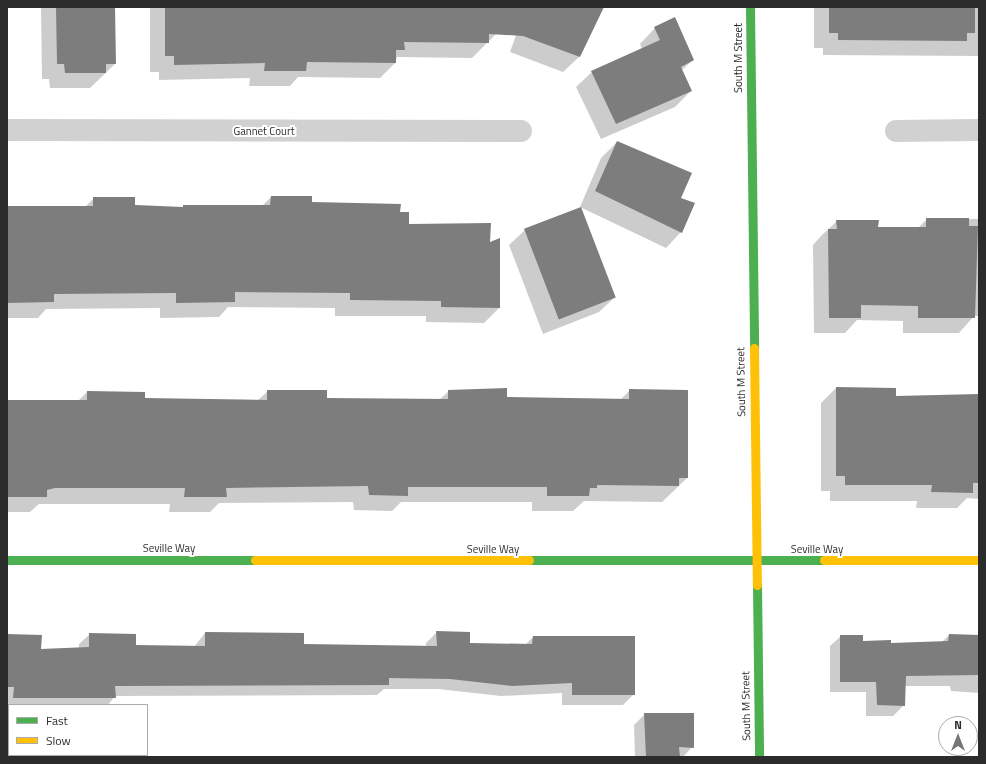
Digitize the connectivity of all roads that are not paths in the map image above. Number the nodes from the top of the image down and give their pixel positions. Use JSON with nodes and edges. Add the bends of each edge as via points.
{"nodes":[{"id":1,"x":750,"y":7,"type":"edge"},
{"id":2,"x":7,"y":130,"type":"edge"},
{"id":3,"x":979,"y":130,"type":"edge"},
{"id":4,"x":521,"y":131,"type":"dead end"},
{"id":5,"x":896,"y":131,"type":"dead end"},
{"id":6,"x":7,"y":560,"type":"edge"},
{"id":7,"x":979,"y":560,"type":"edge"},
{"id":8,"x":756,"y":561,"type":"junction"},
{"id":9,"x":759,"y":757,"type":"edge"}],
"edges":[{"from":1,"to":8,"type":"street","name":"South M Street"},
{"from":2,"to":4,"type":"street","name":"Gannet Court"},
{"from":3,"to":5,"type":"street"},
{"from":6,"to":8,"type":"street","name":"Seville Way"},
{"from":7,"to":8,"type":"street","name":"Seville Way"},
{"from":8,"to":9,"type":"street","name":"South M Street"}]}
